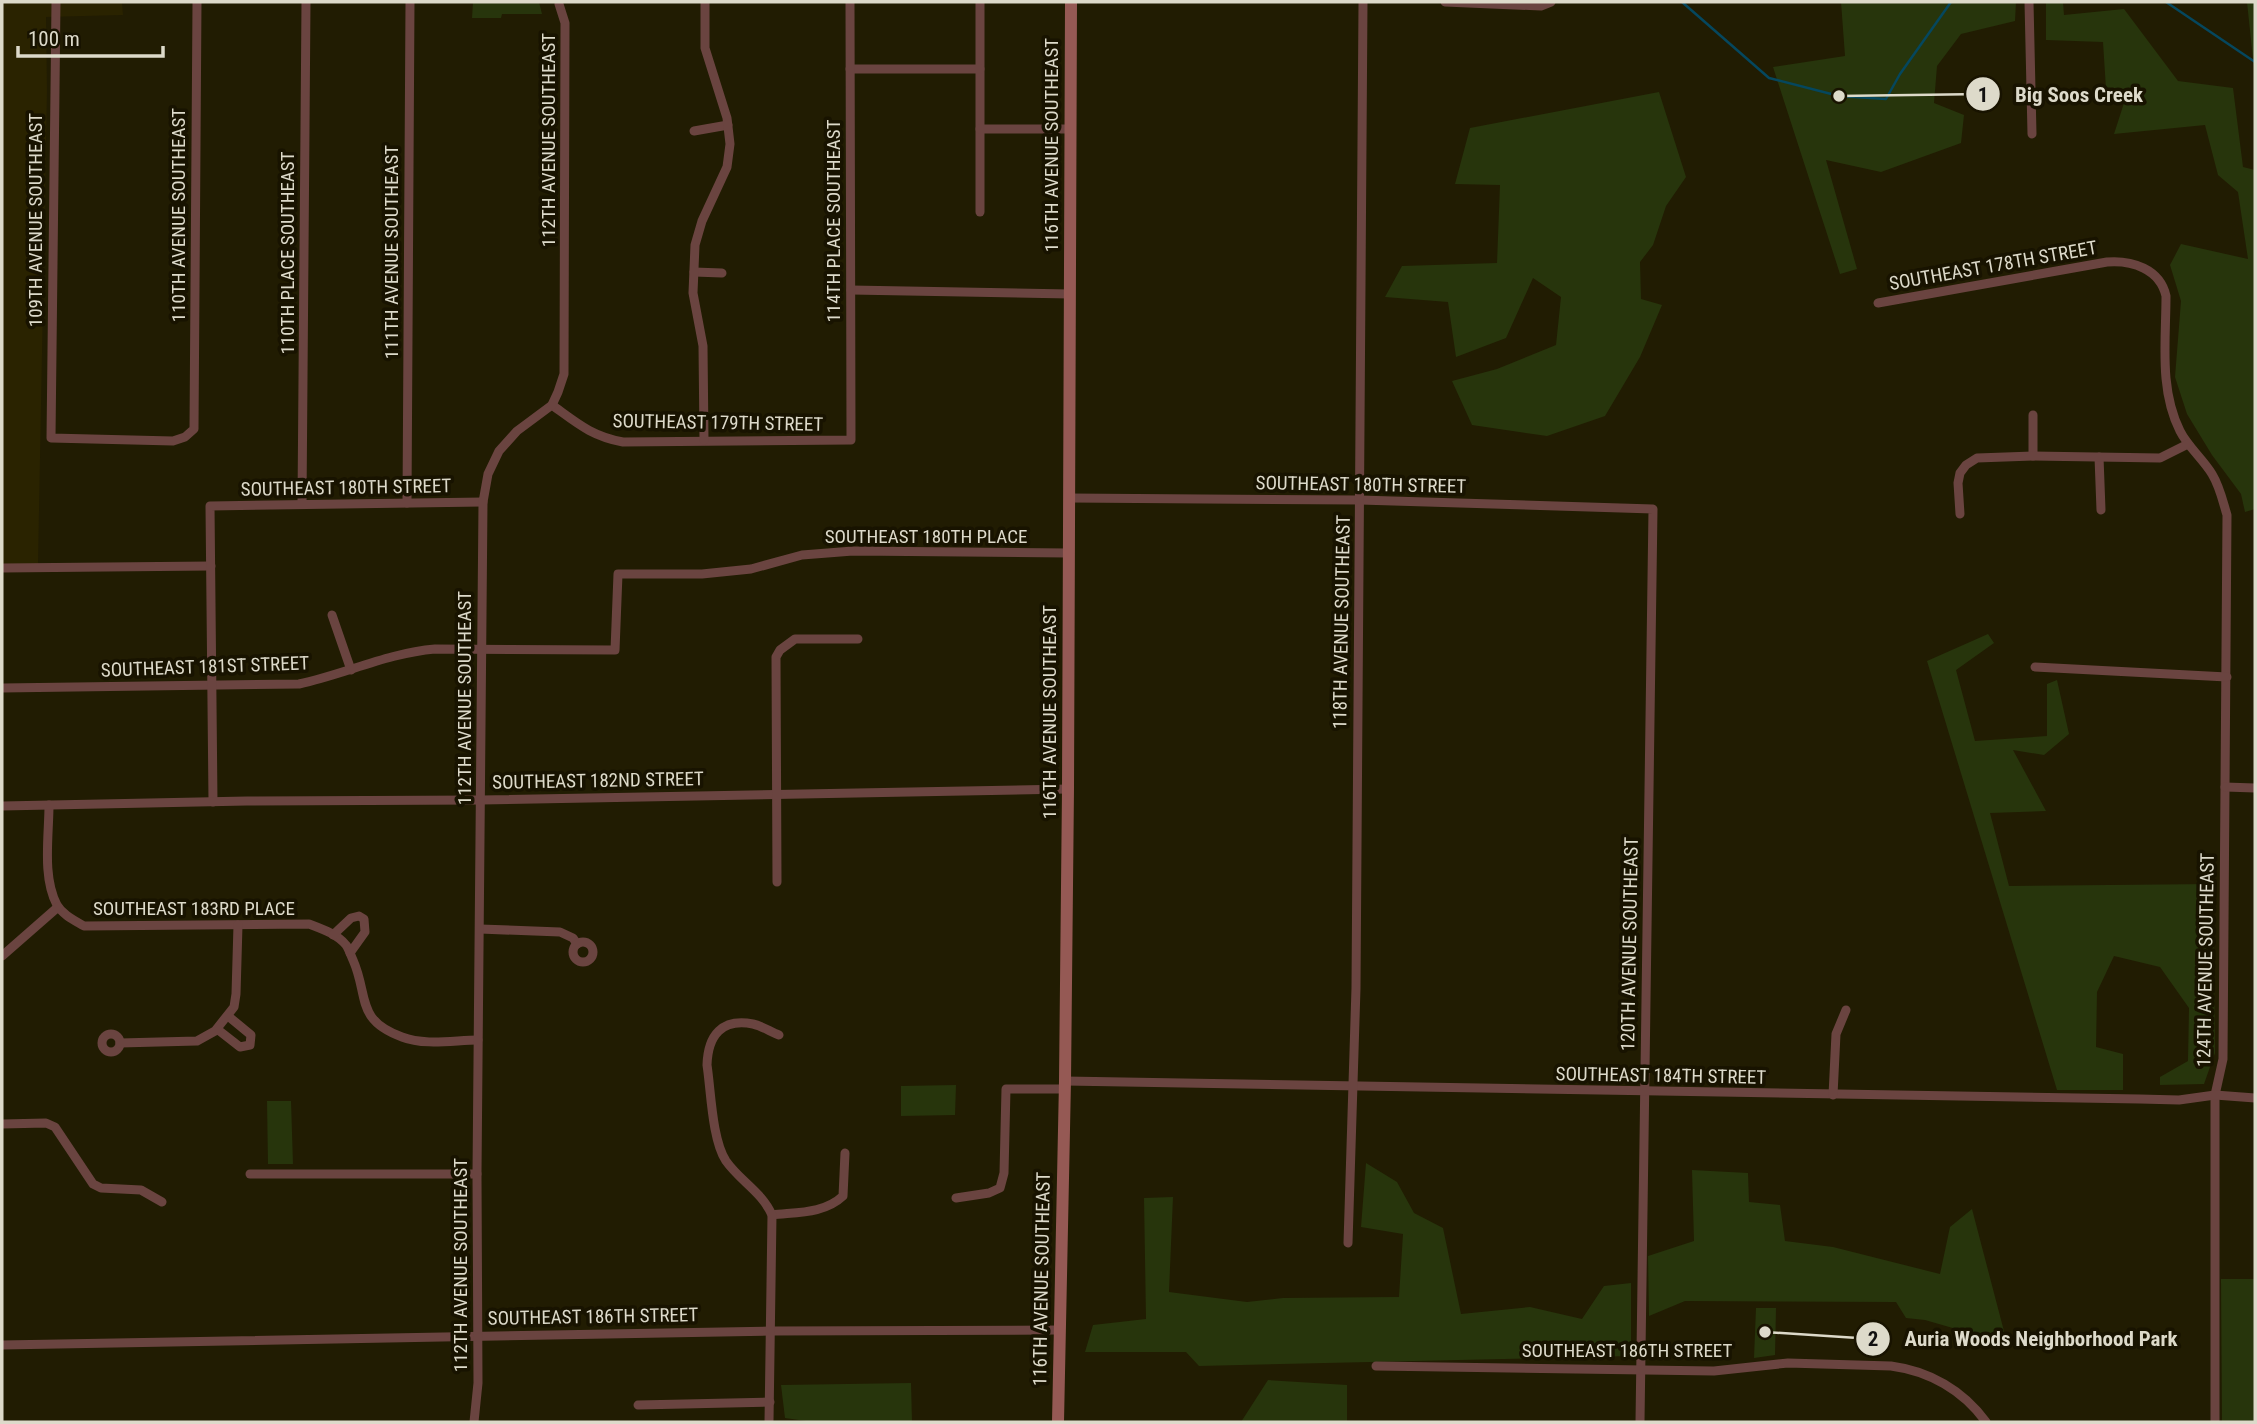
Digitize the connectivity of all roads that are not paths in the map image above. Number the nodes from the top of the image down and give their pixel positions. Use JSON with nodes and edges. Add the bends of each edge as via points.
{"nodes":[{"id":1,"x":56,"y":2,"type":"edge"},
{"id":2,"x":197,"y":2,"type":"edge"},
{"id":3,"x":306,"y":2,"type":"edge"},
{"id":4,"x":410,"y":2,"type":"edge"},
{"id":5,"x":705,"y":2,"type":"edge"},
{"id":6,"x":850,"y":2,"type":"edge"},
{"id":7,"x":980,"y":2,"type":"edge"},
{"id":8,"x":1071,"y":2,"type":"edge"},
{"id":9,"x":1363,"y":2,"type":"edge"},
{"id":10,"x":1445,"y":2,"type":"edge"},
{"id":11,"x":1551,"y":2,"type":"edge"},
{"id":12,"x":2029,"y":2,"type":"edge"},
{"id":13,"x":559,"y":4,"type":"dead end"},
{"id":14,"x":850,"y":69,"type":"junction"},
{"id":15,"x":980,"y":69,"type":"junction"},
{"id":16,"x":728,"y":125,"type":"junction"},
{"id":17,"x":980,"y":129,"type":"junction"},
{"id":18,"x":1071,"y":129,"type":"junction"},
{"id":19,"x":694,"y":131,"type":"dead end"},
{"id":20,"x":2032,"y":134,"type":"dead end"},
{"id":21,"x":980,"y":212,"type":"dead end"},
{"id":22,"x":694,"y":272,"type":"junction"},
{"id":23,"x":722,"y":273,"type":"dead end"},
{"id":24,"x":2154,"y":275,"type":"joint"},
{"id":25,"x":851,"y":290,"type":"junction"},
{"id":26,"x":1070,"y":294,"type":"junction"},
{"id":27,"x":1878,"y":303,"type":"dead end"},
{"id":28,"x":552,"y":405,"type":"junction"},
{"id":29,"x":2033,"y":415,"type":"dead end"},
{"id":30,"x":194,"y":429,"type":"joint"},
{"id":31,"x":704,"y":440,"type":"junction"},
{"id":32,"x":851,"y":440,"type":"joint"},
{"id":33,"x":2188,"y":444,"type":"junction"},
{"id":34,"x":2033,"y":456,"type":"junction"},
{"id":35,"x":2099,"y":457,"type":"junction"},
{"id":36,"x":1069,"y":498,"type":"junction"},
{"id":37,"x":1360,"y":500,"type":"junction"},
{"id":38,"x":483,"y":502,"type":"junction"},
{"id":39,"x":407,"y":503,"type":"junction"},
{"id":40,"x":302,"y":504,"type":"junction"},
{"id":41,"x":1653,"y":509,"type":"joint"},
{"id":42,"x":2101,"y":510,"type":"dead end"},
{"id":43,"x":1960,"y":514,"type":"dead end"},
{"id":44,"x":1068,"y":553,"type":"junction"},
{"id":45,"x":211,"y":566,"type":"junction"},
{"id":46,"x":2,"y":568,"type":"edge"},
{"id":47,"x":332,"y":615,"type":"dead end"},
{"id":48,"x":858,"y":639,"type":"dead end"},
{"id":49,"x":482,"y":649,"type":"junction"},
{"id":50,"x":615,"y":650,"type":"joint"},
{"id":51,"x":2035,"y":667,"type":"dead end"},
{"id":52,"x":351,"y":670,"type":"junction"},
{"id":53,"x":2227,"y":677,"type":"junction"},
{"id":54,"x":212,"y":687,"type":"junction"},
{"id":55,"x":2,"y":688,"type":"edge"},
{"id":56,"x":2225,"y":787,"type":"junction"},
{"id":57,"x":1068,"y":789,"type":"junction"},
{"id":58,"x":2255,"y":789,"type":"edge"},
{"id":59,"x":775,"y":794,"type":"junction"},
{"id":60,"x":481,"y":800,"type":"junction"},
{"id":61,"x":213,"y":802,"type":"junction"},
{"id":62,"x":49,"y":805,"type":"junction"},
{"id":63,"x":2,"y":806,"type":"edge"},
{"id":64,"x":777,"y":882,"type":"dead end"},
{"id":65,"x":58,"y":907,"type":"junction"},
{"id":66,"x":238,"y":925,"type":"junction"},
{"id":67,"x":480,"y":929,"type":"junction"},
{"id":68,"x":333,"y":935,"type":"junction"},
{"id":69,"x":578,"y":944,"type":"dead end"},
{"id":70,"x":350,"y":953,"type":"junction"},
{"id":71,"x":2,"y":956,"type":"edge"},
{"id":72,"x":1846,"y":1010,"type":"dead end"},
{"id":73,"x":227,"y":1017,"type":"junction"},
{"id":74,"x":217,"y":1029,"type":"junction"},
{"id":75,"x":779,"y":1035,"type":"dead end"},
{"id":76,"x":478,"y":1040,"type":"junction"},
{"id":77,"x":120,"y":1043,"type":"dead end"},
{"id":78,"x":1065,"y":1085,"type":"junction"},
{"id":79,"x":1353,"y":1086,"type":"junction"},
{"id":80,"x":1644,"y":1092,"type":"junction"},
{"id":81,"x":1833,"y":1095,"type":"junction"},
{"id":82,"x":2215,"y":1095,"type":"junction"},
{"id":83,"x":2255,"y":1098,"type":"edge"},
{"id":84,"x":2,"y":1124,"type":"edge"},
{"id":85,"x":845,"y":1153,"type":"dead end"},
{"id":86,"x":250,"y":1174,"type":"dead end"},
{"id":87,"x":477,"y":1174,"type":"junction"},
{"id":88,"x":956,"y":1198,"type":"dead end"},
{"id":89,"x":162,"y":1202,"type":"dead end"},
{"id":90,"x":772,"y":1215,"type":"junction"},
{"id":91,"x":1348,"y":1243,"type":"dead end"},
{"id":92,"x":1059,"y":1330,"type":"junction"},
{"id":93,"x":771,"y":1331,"type":"junction"},
{"id":94,"x":478,"y":1336,"type":"junction"},
{"id":95,"x":2,"y":1345,"type":"edge"},
{"id":96,"x":1376,"y":1366,"type":"dead end"},
{"id":97,"x":1640,"y":1369,"type":"junction"},
{"id":98,"x":770,"y":1402,"type":"junction"},
{"id":99,"x":639,"y":1405,"type":"dead end"},
{"id":100,"x":474,"y":1422,"type":"edge"},
{"id":101,"x":769,"y":1422,"type":"edge"},
{"id":102,"x":1058,"y":1422,"type":"edge"},
{"id":103,"x":1640,"y":1422,"type":"edge"},
{"id":104,"x":1986,"y":1422,"type":"edge"},
{"id":105,"x":2215,"y":1422,"type":"edge"}],
"edges":[{"from":1,"to":30,"type":"street","name":"109TH AVENUE SOUTHEAST","via":[[51,438],[173,441]]},
{"from":2,"to":30,"type":"street","name":"110TH AVENUE SOUTHEAST"},
{"from":3,"to":40,"type":"street","name":"110TH PLACE SOUTHEAST"},
{"from":4,"to":39,"type":"street","name":"111TH AVENUE SOUTHEAST"},
{"from":5,"to":16,"type":"street","via":[[705,48]]},
{"from":6,"to":14,"type":"street","name":"114TH PLACE SOUTHEAST"},
{"from":7,"to":15,"type":"street"},
{"from":8,"to":18,"type":"street","name":"116TH AVENUE SOUTHEAST"},
{"from":9,"to":37,"type":"street","name":"118TH AVENUE SOUTHEAST"},
{"from":10,"to":11,"type":"street","via":[[1541,6]]},
{"from":12,"to":20,"type":"street"},
{"from":13,"to":28,"type":"street","name":"112TH AVENUE SOUTHEAST","via":[[565,23],[565,351],[564,374]]},
{"from":14,"to":15,"type":"street"},
{"from":14,"to":25,"type":"street","name":"114TH PLACE SOUTHEAST"},
{"from":15,"to":17,"type":"street"},
{"from":16,"to":19,"type":"street"},
{"from":16,"to":22,"type":"street","via":[[727,167],[702,221]]},
{"from":17,"to":18,"type":"street"},
{"from":17,"to":21,"type":"street"},
{"from":18,"to":26,"type":"street","name":"116TH AVENUE SOUTHEAST"},
{"from":22,"to":23,"type":"street"},
{"from":22,"to":31,"type":"street","via":[[693,293],[703,346]]},
{"from":24,"to":27,"type":"street","name":"SOUTHEAST 178TH STREET","via":[[2131,263],[2108,262]]},
{"from":24,"to":33,"type":"street","name":"124TH AVENUE SOUTHEAST","via":[[2166,296],[2165,381]]},
{"from":25,"to":26,"type":"street"},
{"from":25,"to":32,"type":"street","name":"114TH PLACE SOUTHEAST"},
{"from":26,"to":36,"type":"street","name":"116TH AVENUE SOUTHEAST"},
{"from":28,"to":31,"type":"street","name":"SOUTHEAST 179TH STREET","via":[[601,438],[623,442]]},
{"from":28,"to":38,"type":"street","name":"112TH AVENUE SOUTHEAST","via":[[499,451],[488,474]]},
{"from":29,"to":34,"type":"street"},
{"from":31,"to":32,"type":"street","name":"SOUTHEAST 179TH STREET"},
{"from":33,"to":35,"type":"street","via":[[2160,458]]},
{"from":33,"to":53,"type":"street","name":"124TH AVENUE SOUTHEAST","via":[[2212,473],[2227,515]]},
{"from":34,"to":35,"type":"street"},
{"from":34,"to":43,"type":"street","via":[[1977,458],[1966,465],[1958,482]]},
{"from":35,"to":42,"type":"street"},
{"from":36,"to":37,"type":"street","name":"SOUTHEAST 180TH STREET"},
{"from":36,"to":44,"type":"street","name":"116TH AVENUE SOUTHEAST"},
{"from":37,"to":41,"type":"street","name":"SOUTHEAST 180TH STREET"},
{"from":37,"to":79,"type":"street","name":"118TH AVENUE SOUTHEAST"},
{"from":38,"to":39,"type":"street","name":"SOUTHEAST 180TH STREET"},
{"from":38,"to":49,"type":"street","name":"112TH AVENUE SOUTHEAST"},
{"from":39,"to":40,"type":"street","name":"SOUTHEAST 180TH STREET"},
{"from":40,"to":45,"type":"street","name":"SOUTHEAST 180TH STREET","via":[[210,506]]},
{"from":41,"to":80,"type":"street","name":"120TH AVENUE SOUTHEAST"},
{"from":44,"to":50,"type":"street","name":"SOUTHEAST 180TH PLACE","via":[[853,551],[802,555],[751,569],[702,574],[618,574]]},
{"from":44,"to":57,"type":"street","name":"116TH AVENUE SOUTHEAST"},
{"from":45,"to":46,"type":"street"},
{"from":45,"to":54,"type":"street"},
{"from":47,"to":52,"type":"street"},
{"from":48,"to":59,"type":"street","via":[[795,639],[776,657]]},
{"from":49,"to":50,"type":"street","name":"SOUTHEAST 181ST STREET"},
{"from":49,"to":52,"type":"street","name":"SOUTHEAST 181ST STREET","via":[[409,652]]},
{"from":49,"to":60,"type":"street","name":"112TH AVENUE SOUTHEAST"},
{"from":51,"to":53,"type":"street"},
{"from":52,"to":54,"type":"street","name":"SOUTHEAST 181ST STREET","via":[[299,684]]},
{"from":53,"to":56,"type":"street","name":"124TH AVENUE SOUTHEAST"},
{"from":54,"to":55,"type":"street","name":"SOUTHEAST 181ST STREET"},
{"from":54,"to":61,"type":"street"},
{"from":56,"to":58,"type":"street"},
{"from":56,"to":82,"type":"street","name":"124TH AVENUE SOUTHEAST","via":[[2224,1059]]},
{"from":57,"to":59,"type":"street","name":"SOUTHEAST 182ND STREET"},
{"from":57,"to":78,"type":"street","name":"116TH AVENUE SOUTHEAST"},
{"from":59,"to":60,"type":"street","name":"SOUTHEAST 182ND STREET"},
{"from":59,"to":64,"type":"street"},
{"from":60,"to":61,"type":"street","name":"SOUTHEAST 182ND STREET"},
{"from":60,"to":67,"type":"street","name":"112TH AVENUE SOUTHEAST"},
{"from":61,"to":62,"type":"street","name":"SOUTHEAST 182ND STREET"},
{"from":62,"to":63,"type":"street","name":"SOUTHEAST 182ND STREET"},
{"from":62,"to":65,"type":"street","via":[[49,875]]},
{"from":65,"to":66,"type":"street","name":"SOUTHEAST 183RD PLACE","via":[[83,926]]},
{"from":65,"to":71,"type":"street"},
{"from":66,"to":68,"type":"street","name":"SOUTHEAST 183RD PLACE","via":[[309,924]]},
{"from":66,"to":73,"type":"street","via":[[236,993]]},
{"from":67,"to":69,"type":"street","via":[[560,932]]},
{"from":67,"to":76,"type":"street","name":"112TH AVENUE SOUTHEAST"},
{"from":68,"to":70,"type":"street","name":"SOUTHEAST 183RD PLACE"},
{"from":68,"to":70,"type":"street","via":[[355,916],[364,919],[365,932]]},
{"from":70,"to":76,"type":"street","name":"SOUTHEAST 183RD PLACE","via":[[363,1003],[384,1028],[422,1041]]},
{"from":72,"to":81,"type":"street","via":[[1836,1034]]},
{"from":73,"to":74,"type":"street"},
{"from":73,"to":74,"type":"street","via":[[251,1035],[250,1045],[240,1047]]},
{"from":74,"to":77,"type":"street","via":[[197,1041]]},
{"from":75,"to":90,"type":"street","via":[[754,1024],[720,1028],[712,1038],[707,1065],[719,1146]]},
{"from":76,"to":87,"type":"street","name":"112TH AVENUE SOUTHEAST"},
{"from":78,"to":79,"type":"street","name":"SOUTHEAST 184TH STREET"},
{"from":78,"to":88,"type":"street","name":"SOUTHEAST 184TH STREET","via":[[1006,1089],[1000,1188]]},
{"from":78,"to":92,"type":"street","name":"116TH AVENUE SOUTHEAST"},
{"from":79,"to":80,"type":"street","name":"SOUTHEAST 184TH STREET"},
{"from":79,"to":91,"type":"street","name":"118TH AVENUE SOUTHEAST"},
{"from":80,"to":81,"type":"street","name":"SOUTHEAST 184TH STREET"},
{"from":80,"to":97,"type":"street","name":"120TH AVENUE SOUTHEAST"},
{"from":81,"to":82,"type":"street","name":"SOUTHEAST 184TH STREET","via":[[2179,1100]]},
{"from":82,"to":83,"type":"street","name":"SOUTHEAST 184TH STREET"},
{"from":82,"to":105,"type":"street","name":"124TH AVENUE SOUTHEAST"},
{"from":84,"to":89,"type":"street","via":[[55,1127],[93,1184],[141,1190]]},
{"from":85,"to":90,"type":"street","via":[[843,1196],[834,1205]]},
{"from":86,"to":87,"type":"street"},
{"from":87,"to":94,"type":"street","name":"112TH AVENUE SOUTHEAST"},
{"from":90,"to":93,"type":"street"},
{"from":92,"to":93,"type":"street","name":"SOUTHEAST 186TH STREET"},
{"from":92,"to":102,"type":"street","name":"116TH AVENUE SOUTHEAST"},
{"from":93,"to":94,"type":"street","name":"SOUTHEAST 186TH STREET"},
{"from":93,"to":98,"type":"street"},
{"from":94,"to":95,"type":"street","name":"SOUTHEAST 186TH STREET"},
{"from":94,"to":100,"type":"street","name":"112TH AVENUE SOUTHEAST"},
{"from":96,"to":97,"type":"street","name":"SOUTHEAST 186TH STREET"},
{"from":97,"to":103,"type":"street","name":"120TH AVENUE SOUTHEAST"},
{"from":97,"to":104,"type":"street","name":"SOUTHEAST 186TH STREET","via":[[1714,1371],[1788,1363],[1907,1368],[1941,1381]]},
{"from":98,"to":99,"type":"street"},
{"from":98,"to":101,"type":"street"}]}
